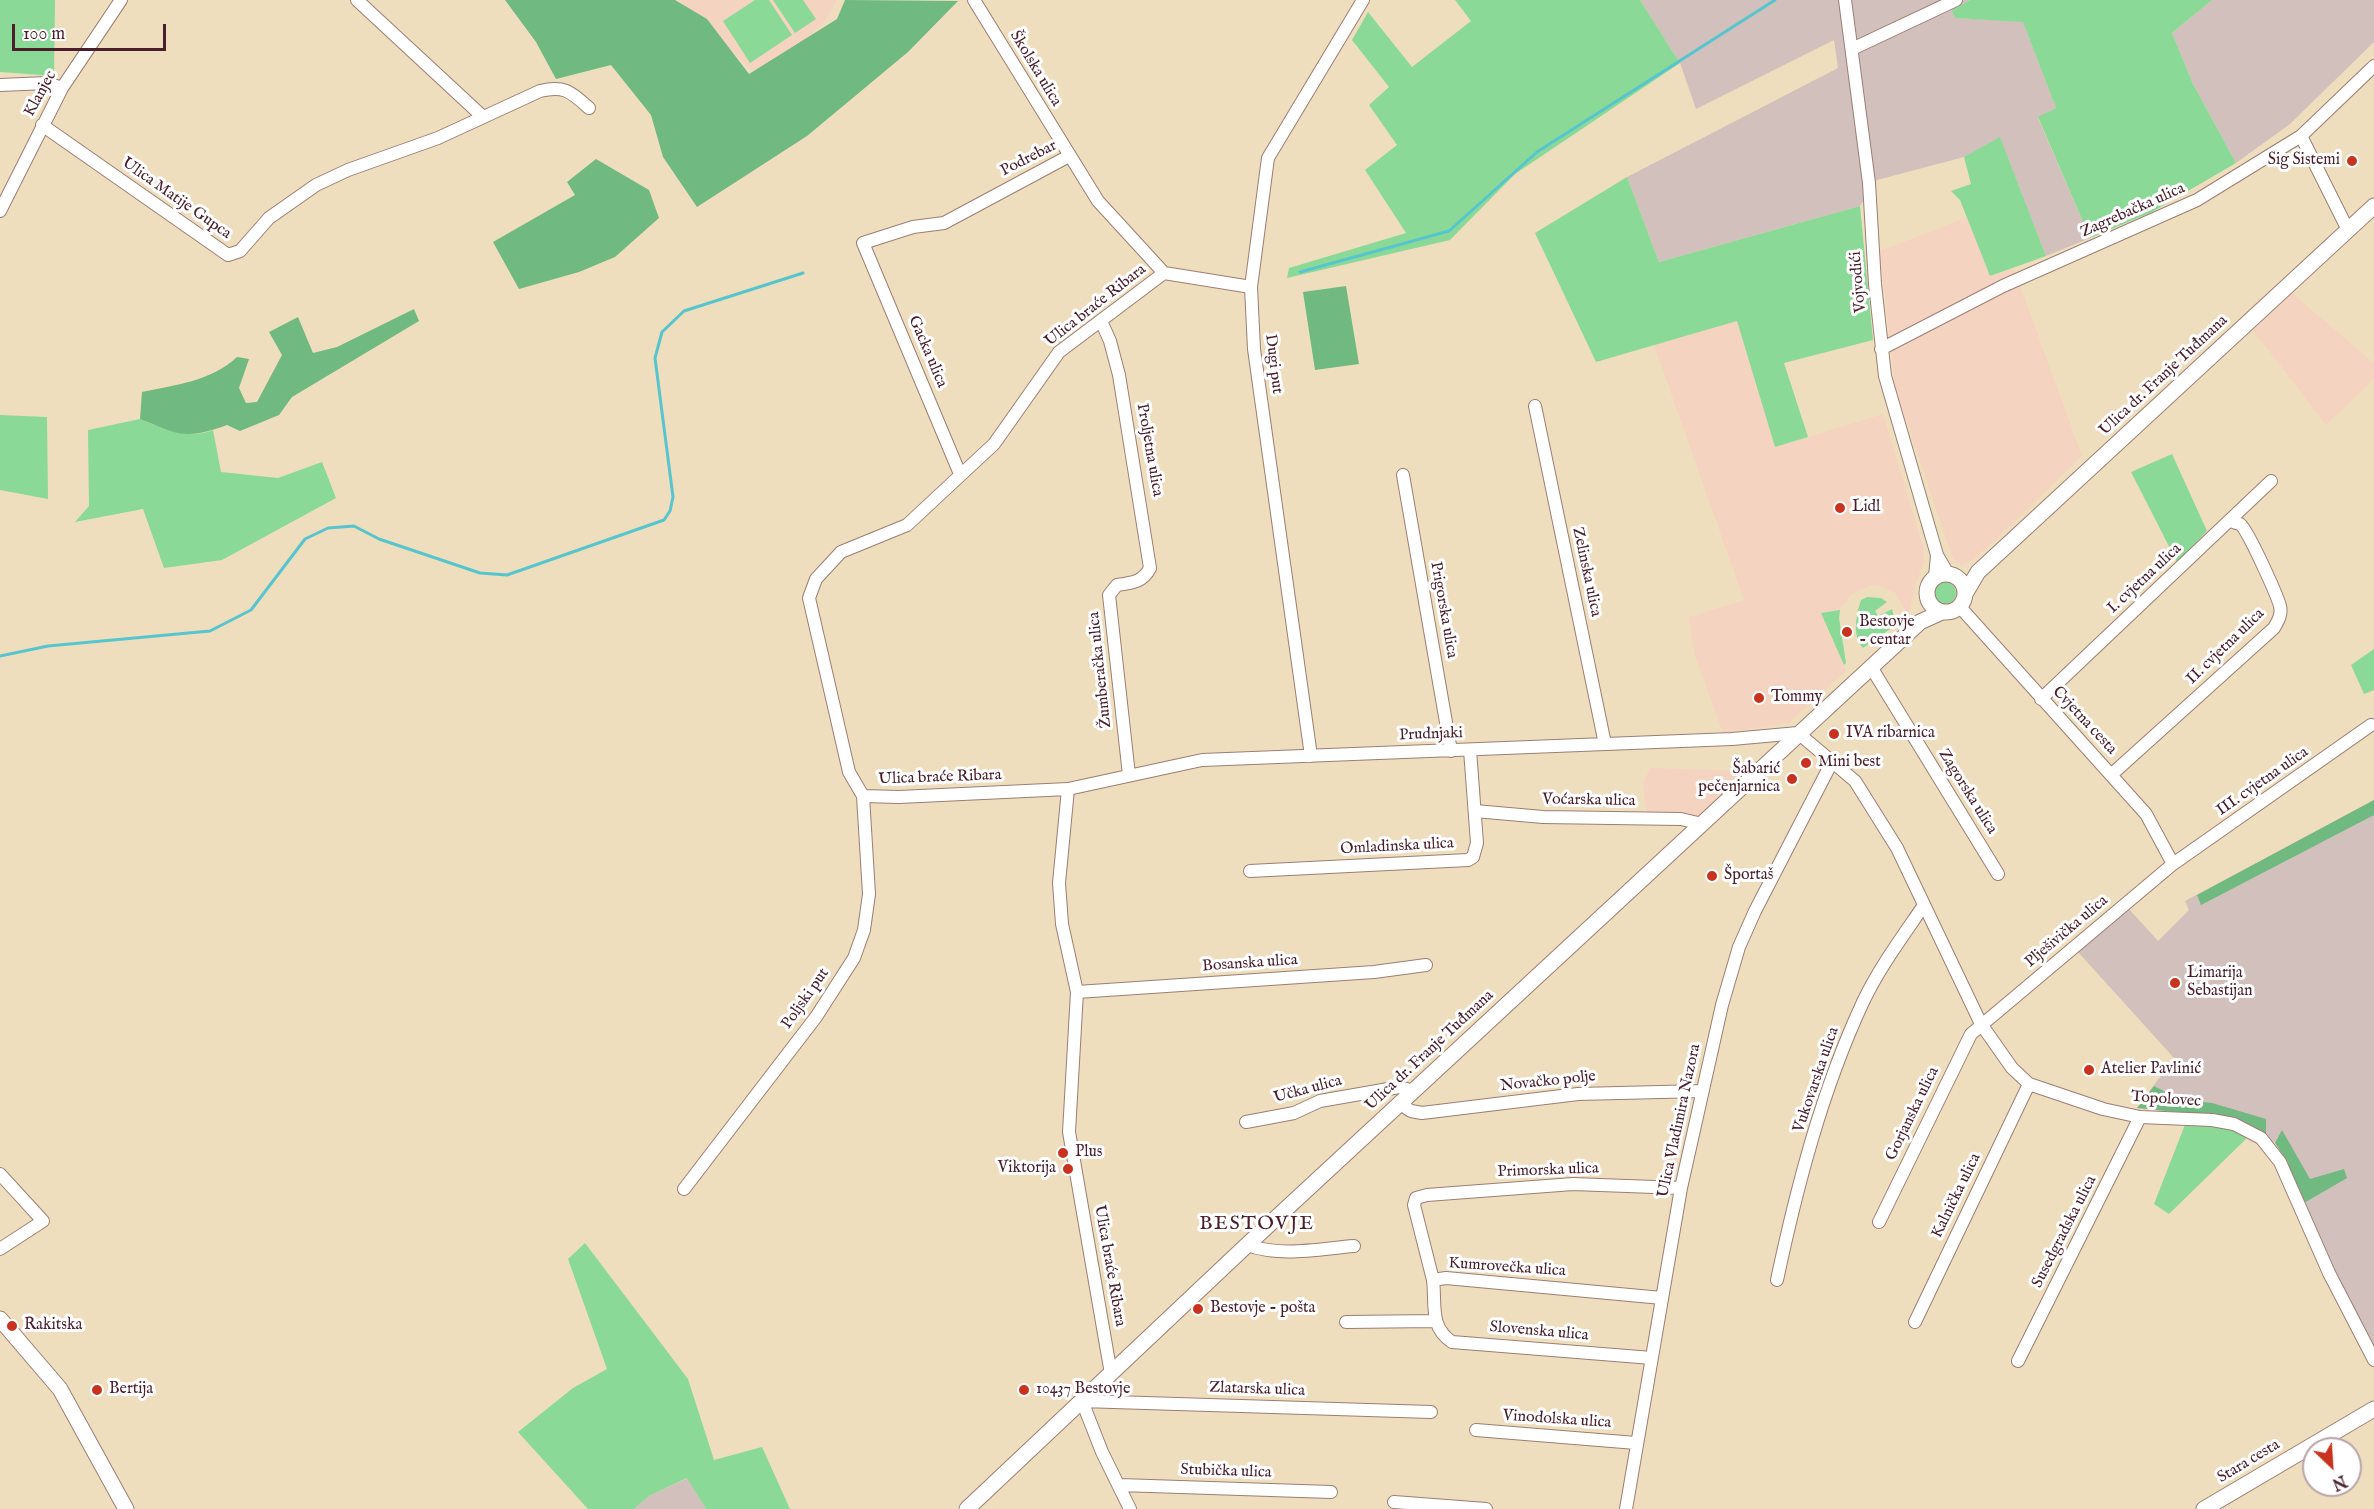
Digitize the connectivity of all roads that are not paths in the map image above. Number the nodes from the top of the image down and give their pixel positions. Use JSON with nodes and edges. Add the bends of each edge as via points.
{"nodes":[{"id":1,"x":121,"y":0,"type":"edge"},
{"id":2,"x":357,"y":0,"type":"edge"},
{"id":3,"x":974,"y":0,"type":"edge"},
{"id":4,"x":1363,"y":0,"type":"edge"},
{"id":5,"x":1845,"y":0,"type":"edge"},
{"id":6,"x":1956,"y":0,"type":"edge"},
{"id":7,"x":1852,"y":49,"type":"junction"},
{"id":8,"x":2374,"y":66,"type":"edge"},
{"id":9,"x":0,"y":85,"type":"edge"},
{"id":10,"x":62,"y":88,"type":"junction"},
{"id":11,"x":589,"y":108,"type":"dead end"},
{"id":12,"x":482,"y":116,"type":"junction"},
{"id":13,"x":42,"y":125,"type":"junction"},
{"id":14,"x":2301,"y":136,"type":"junction"},
{"id":15,"x":1068,"y":156,"type":"junction"},
{"id":16,"x":2374,"y":207,"type":"edge"},
{"id":17,"x":0,"y":211,"type":"edge"},
{"id":18,"x":2348,"y":230,"type":"junction"},
{"id":19,"x":863,"y":243,"type":"joint"},
{"id":20,"x":1164,"y":273,"type":"junction"},
{"id":21,"x":1251,"y":286,"type":"junction"},
{"id":22,"x":1101,"y":321,"type":"junction"},
{"id":23,"x":1881,"y":349,"type":"junction"},
{"id":24,"x":1536,"y":406,"type":"dead end"},
{"id":25,"x":960,"y":474,"type":"junction"},
{"id":26,"x":1403,"y":475,"type":"dead end"},
{"id":27,"x":2271,"y":481,"type":"dead end"},
{"id":28,"x":2231,"y":521,"type":"junction"},
{"id":29,"x":1978,"y":572,"type":"junction"},
{"id":30,"x":1947,"y":576,"type":"junction"},
{"id":31,"x":1137,"y":582,"type":"joint"},
{"id":32,"x":1926,"y":597,"type":"junction"},
{"id":33,"x":1962,"y":600,"type":"junction"},
{"id":34,"x":1942,"y":612,"type":"junction"},
{"id":35,"x":1920,"y":622,"type":"junction"},
{"id":36,"x":1871,"y":667,"type":"junction"},
{"id":37,"x":2041,"y":699,"type":"junction"},
{"id":38,"x":2371,"y":725,"type":"dead end"},
{"id":39,"x":1798,"y":733,"type":"junction"},
{"id":40,"x":1605,"y":744,"type":"junction"},
{"id":41,"x":1470,"y":750,"type":"junction"},
{"id":42,"x":1451,"y":751,"type":"junction"},
{"id":43,"x":1311,"y":756,"type":"junction"},
{"id":44,"x":1833,"y":760,"type":"junction"},
{"id":45,"x":1129,"y":775,"type":"junction"},
{"id":46,"x":2111,"y":775,"type":"junction"},
{"id":47,"x":1068,"y":789,"type":"junction"},
{"id":48,"x":863,"y":796,"type":"junction"},
{"id":49,"x":1475,"y":811,"type":"junction"},
{"id":50,"x":1702,"y":824,"type":"junction"},
{"id":51,"x":2173,"y":864,"type":"junction"},
{"id":52,"x":1250,"y":872,"type":"dead end"},
{"id":53,"x":1998,"y":874,"type":"dead end"},
{"id":54,"x":1924,"y":905,"type":"junction"},
{"id":55,"x":1426,"y":965,"type":"dead end"},
{"id":56,"x":1077,"y":992,"type":"junction"},
{"id":57,"x":1981,"y":1024,"type":"junction"},
{"id":58,"x":2029,"y":1084,"type":"junction"},
{"id":59,"x":1414,"y":1091,"type":"junction"},
{"id":60,"x":1702,"y":1091,"type":"junction"},
{"id":61,"x":1400,"y":1104,"type":"junction"},
{"id":62,"x":2140,"y":1117,"type":"junction"},
{"id":63,"x":1246,"y":1122,"type":"dead end"},
{"id":64,"x":0,"y":1173,"type":"edge"},
{"id":65,"x":1681,"y":1188,"type":"junction"},
{"id":66,"x":684,"y":1189,"type":"dead end"},
{"id":67,"x":1416,"y":1198,"type":"joint"},
{"id":68,"x":1880,"y":1222,"type":"dead end"},
{"id":69,"x":1247,"y":1245,"type":"junction"},
{"id":70,"x":1354,"y":1246,"type":"dead end"},
{"id":71,"x":0,"y":1249,"type":"edge"},
{"id":72,"x":1433,"y":1280,"type":"junction"},
{"id":73,"x":1777,"y":1280,"type":"dead end"},
{"id":74,"x":1662,"y":1298,"type":"junction"},
{"id":75,"x":0,"y":1319,"type":"edge"},
{"id":76,"x":1434,"y":1321,"type":"junction"},
{"id":77,"x":1346,"y":1322,"type":"dead end"},
{"id":78,"x":1915,"y":1322,"type":"dead end"},
{"id":79,"x":1652,"y":1358,"type":"junction"},
{"id":80,"x":2374,"y":1360,"type":"edge"},
{"id":81,"x":2018,"y":1362,"type":"dead end"},
{"id":82,"x":1111,"y":1374,"type":"junction"},
{"id":83,"x":1082,"y":1401,"type":"junction"},
{"id":84,"x":2374,"y":1409,"type":"edge"},
{"id":85,"x":1431,"y":1412,"type":"dead end"},
{"id":86,"x":1476,"y":1430,"type":"dead end"},
{"id":87,"x":1636,"y":1443,"type":"junction"},
{"id":88,"x":1120,"y":1485,"type":"junction"},
{"id":89,"x":1331,"y":1492,"type":"dead end"},
{"id":90,"x":1394,"y":1502,"type":"dead end"},
{"id":91,"x":126,"y":1509,"type":"edge"},
{"id":92,"x":968,"y":1509,"type":"edge"},
{"id":93,"x":1130,"y":1509,"type":"edge"},
{"id":94,"x":1486,"y":1509,"type":"edge"},
{"id":95,"x":1626,"y":1509,"type":"edge"},
{"id":96,"x":2204,"y":1509,"type":"edge"}],
"edges":[{"from":1,"to":10,"type":"street","name":"Klanjec"},
{"from":2,"to":12,"type":"street"},
{"from":3,"to":15,"type":"street","name":"Školska ulica"},
{"from":4,"to":21,"type":"street","name":"Dugi put","via":[[1268,158]]},
{"from":5,"to":7,"type":"street","name":"Vojvodići"},
{"from":6,"to":7,"type":"street"},
{"from":7,"to":23,"type":"street","name":"Vojvodići","via":[[1869,183]]},
{"from":8,"to":14,"type":"street","name":"Zagrebačka ulica"},
{"from":9,"to":10,"type":"street","via":[[47,83]]},
{"from":10,"to":13,"type":"street","name":"Klanjec"},
{"from":11,"to":12,"type":"street","via":[[569,91],[555,87]]},
{"from":12,"to":13,"type":"street","name":"Ulica Matije Gupca","via":[[438,138],[316,185],[269,218],[240,251],[228,255]]},
{"from":13,"to":17,"type":"street","name":"Klanjec"},
{"from":14,"to":18,"type":"street"},
{"from":14,"to":23,"type":"street","name":"Zagrebačka ulica","via":[[2197,200],[2003,286]]},
{"from":15,"to":19,"type":"street","name":"Podrebar","via":[[944,223],[913,227]]},
{"from":15,"to":20,"type":"street","name":"Podrebar","via":[[1098,201]]},
{"from":16,"to":18,"type":"main road","name":"Ulica dr. Franje Tuđmana"},
{"from":18,"to":29,"type":"main road","name":"Ulica dr. Franje Tuđmana"},
{"from":19,"to":25,"type":"street","name":"Gacka ulica"},
{"from":20,"to":21,"type":"street","name":"Ulica braće Ribara"},
{"from":20,"to":22,"type":"street","name":"Ulica braće Ribara"},
{"from":21,"to":43,"type":"street","name":"Dugi put","via":[[1254,349]]},
{"from":22,"to":25,"type":"street","name":"Ulica braće Ribara","via":[[1059,352],[994,444]]},
{"from":22,"to":31,"type":"street","name":"Proljetna ulica","via":[[1119,375],[1143,514],[1150,568],[1146,577]]},
{"from":23,"to":30,"type":"street","name":"Vojvodići","via":[[1891,402]]},
{"from":24,"to":40,"type":"street","name":"Zelinska ulica"},
{"from":25,"to":48,"type":"street","name":"Ulica braće Ribara","via":[[907,525],[841,552],[810,591],[849,772]]},
{"from":26,"to":42,"type":"street","name":"Prigorska ulica"},
{"from":27,"to":28,"type":"street","name":"I. cvjetna ulica"},
{"from":28,"to":37,"type":"street","name":"I. cvjetna ulica"},
{"from":28,"to":46,"type":"street","name":"II. cvjetna ulica","via":[[2240,524],[2257,554],[2280,606],[2280,618],[2274,628]]},
{"from":29,"to":30,"type":"main road","name":"Ulica dr. Franje Tuđmana"},
{"from":29,"to":33,"type":"main road","name":"Ulica dr. Franje Tuđmana"},
{"from":30,"to":32,"type":"main road","via":[[1928,585]]},
{"from":30,"to":33,"type":"main road"},
{"from":31,"to":45,"type":"street","name":"Žumberačka ulica","via":[[1117,585],[1109,595]]},
{"from":32,"to":34,"type":"main road","via":[[1932,607]]},
{"from":32,"to":35,"type":"main road"},
{"from":33,"to":34,"type":"main road","via":[[1948,613]]},
{"from":33,"to":37,"type":"street","name":"Cvjetna cesta"},
{"from":34,"to":35,"type":"main road","name":"Ulica dr. Franje Tuđmana"},
{"from":35,"to":36,"type":"main road","name":"Ulica dr. Franje Tuđmana"},
{"from":36,"to":39,"type":"main road","name":"Ulica dr. Franje Tuđmana"},
{"from":36,"to":53,"type":"street","name":"Zagorska ulica"},
{"from":37,"to":46,"type":"street","name":"Cvjetna cesta"},
{"from":38,"to":51,"type":"street","name":"III. cvjetna ulica"},
{"from":39,"to":40,"type":"street","name":"Prudnjaki"},
{"from":39,"to":44,"type":"street","name":"Topolovec"},
{"from":39,"to":50,"type":"main road","name":"Ulica dr. Franje Tuđmana"},
{"from":40,"to":41,"type":"street","name":"Prudnjaki"},
{"from":41,"to":42,"type":"street","name":"Prudnjaki"},
{"from":41,"to":49,"type":"street","name":"Omladinska ulica"},
{"from":42,"to":43,"type":"street","name":"Prudnjaki"},
{"from":43,"to":45,"type":"street","name":"Prudnjaki","via":[[1202,760]]},
{"from":44,"to":54,"type":"street","name":"Topolovec","via":[[1855,781],[1879,819]]},
{"from":44,"to":60,"type":"street","name":"Ulica Vladimira Nazora","via":[[1739,946]]},
{"from":45,"to":47,"type":"street","name":"Prudnjaki"},
{"from":46,"to":51,"type":"street","name":"Cvjetna cesta","via":[[2146,814]]},
{"from":47,"to":48,"type":"street","name":"Ulica braće Ribara"},
{"from":47,"to":56,"type":"street","name":"Ulica braće Ribara","via":[[1059,883],[1062,924]]},
{"from":48,"to":66,"type":"street","name":"Poljski put","via":[[869,894],[864,930],[854,958],[816,1017]]},
{"from":49,"to":50,"type":"street","name":"Voćarska ulica","via":[[1543,817],[1681,819]]},
{"from":49,"to":52,"type":"street","name":"Omladinska ulica","via":[[1477,852],[1468,860]]},
{"from":50,"to":59,"type":"main road","name":"Ulica dr. Franje Tuđmana"},
{"from":51,"to":57,"type":"street","name":"Plješivička ulica"},
{"from":54,"to":57,"type":"street","name":"Topolovec"},
{"from":54,"to":73,"type":"street","name":"Vukovarska ulica","via":[[1864,1000],[1839,1058],[1794,1200]]},
{"from":55,"to":56,"type":"street","name":"Bosanska ulica"},
{"from":56,"to":82,"type":"street","name":"Ulica braće Ribara","via":[[1069,1132]]},
{"from":57,"to":58,"type":"street","name":"Topolovec","via":[[2012,1068]]},
{"from":57,"to":68,"type":"street","name":"Gorjanska ulica","via":[[1971,1034]]},
{"from":58,"to":62,"type":"street","name":"Topolovec","via":[[2070,1100]]},
{"from":58,"to":78,"type":"street","name":"Kalnička ulica"},
{"from":59,"to":61,"type":"main road","name":"Ulica dr. Franje Tuđmana"},
{"from":59,"to":63,"type":"street","name":"Učka ulica","via":[[1399,1087],[1320,1101],[1294,1113]]},
{"from":60,"to":61,"type":"street","name":"Novačko polje","via":[[1578,1094],[1422,1113]]},
{"from":60,"to":65,"type":"street","name":"Ulica Vladimira Nazora"},
{"from":61,"to":69,"type":"main road","name":"Ulica dr. Franje Tuđmana"},
{"from":62,"to":80,"type":"street","name":"Topolovec","via":[[2185,1117],[2235,1124],[2272,1149]]},
{"from":62,"to":81,"type":"street","name":"Susedgradska ulica"},
{"from":64,"to":71,"type":"street","via":[[43,1221]]},
{"from":65,"to":67,"type":"street","name":"Primorska ulica","via":[[1573,1184]]},
{"from":65,"to":74,"type":"street","name":"Ulica Vladimira Nazora"},
{"from":67,"to":72,"type":"street","name":"Kumrovečka ulica","via":[[1414,1205]]},
{"from":69,"to":70,"type":"street","via":[[1264,1251],[1288,1252]]},
{"from":69,"to":82,"type":"main road","name":"Ulica dr. Franje Tuđmana"},
{"from":72,"to":74,"type":"street","name":"Kumrovečka ulica","via":[[1446,1278]]},
{"from":72,"to":76,"type":"street"},
{"from":74,"to":79,"type":"street","name":"Ulica Vladimira Nazora"},
{"from":75,"to":91,"type":"main road","via":[[60,1389]]},
{"from":76,"to":77,"type":"street"},
{"from":76,"to":79,"type":"street","name":"Slovenska ulica","via":[[1452,1342]]},
{"from":79,"to":87,"type":"street","name":"Ulica Vladimira Nazora"},
{"from":82,"to":83,"type":"main road","name":"Ulica dr. Franje Tuđmana"},
{"from":83,"to":85,"type":"street","name":"Zlatarska ulica"},
{"from":83,"to":88,"type":"street"},
{"from":83,"to":92,"type":"main road","name":"Ulica dr. Franje Tuđmana"},
{"from":84,"to":96,"type":"main road","name":"Stara cesta"},
{"from":86,"to":87,"type":"street","name":"Vinodolska ulica"},
{"from":87,"to":95,"type":"street","name":"Ulica Vladimira Nazora"},
{"from":88,"to":89,"type":"street","name":"Stubička ulica"},
{"from":88,"to":93,"type":"street"},
{"from":90,"to":94,"type":"street"}]}
